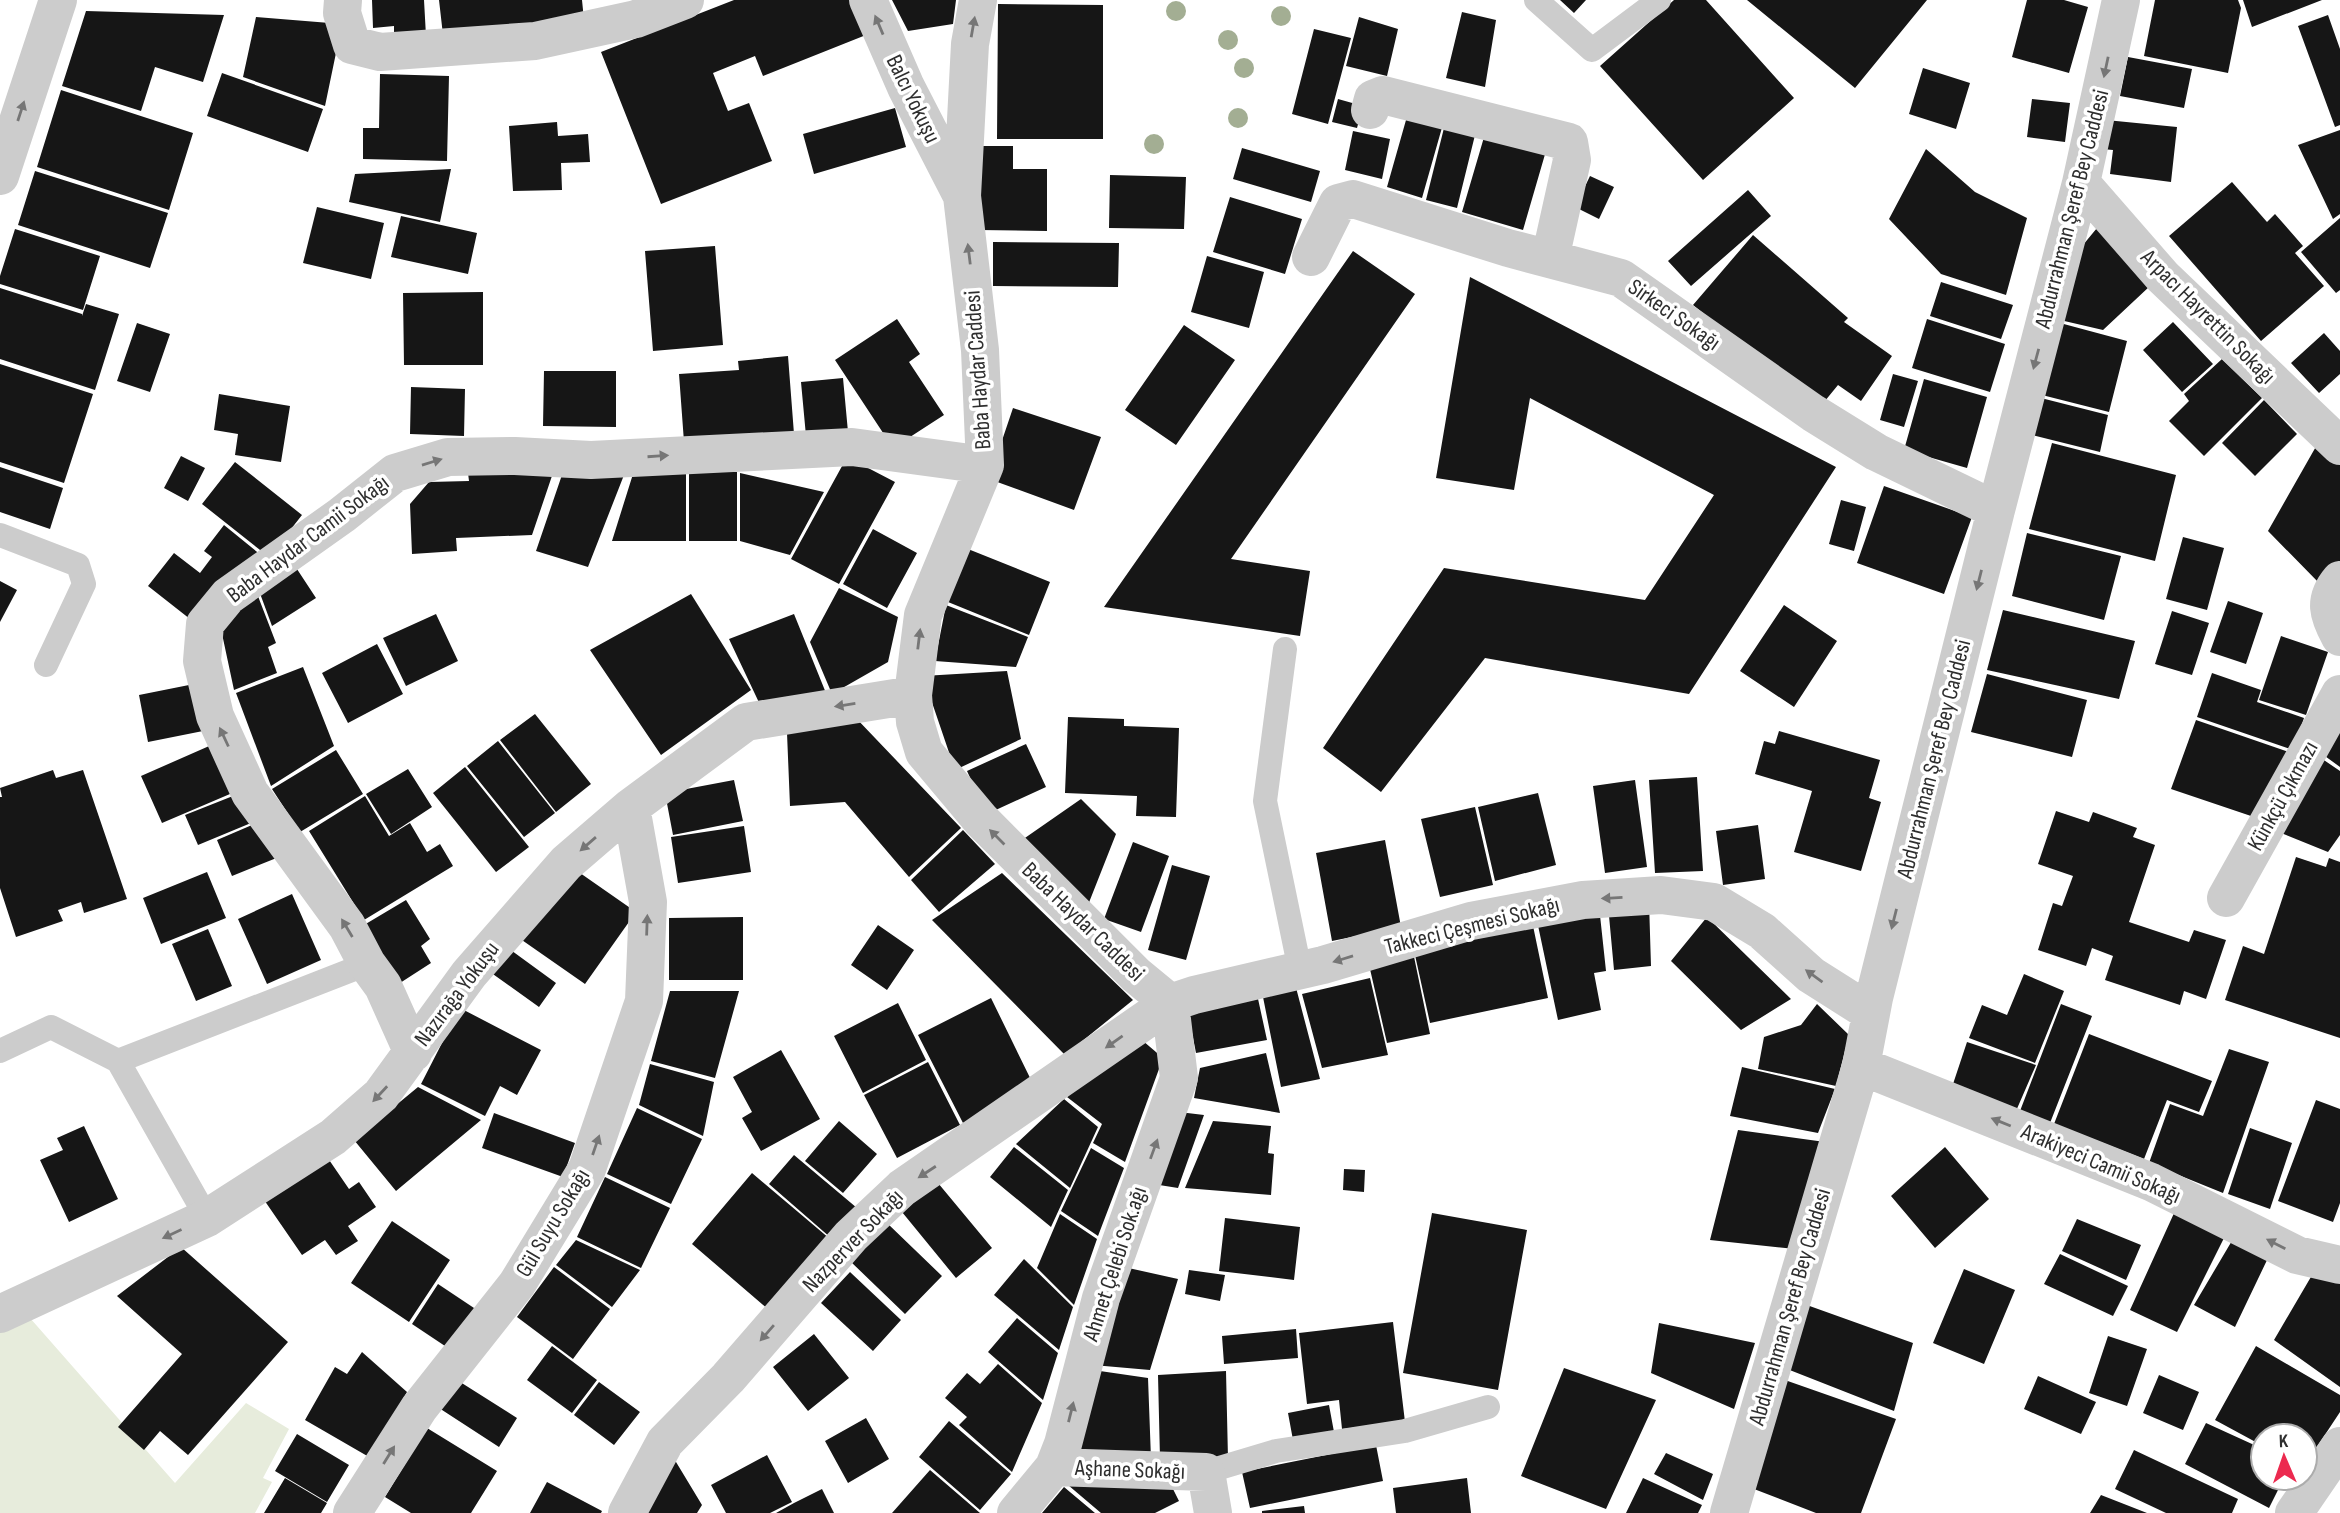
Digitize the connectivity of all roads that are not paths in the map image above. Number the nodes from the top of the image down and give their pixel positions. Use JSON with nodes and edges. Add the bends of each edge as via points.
{"nodes":[{"id":1,"x":58,"y":0,"type":"edge"},
{"id":2,"x":343,"y":0,"type":"edge"},
{"id":3,"x":685,"y":0,"type":"edge"},
{"id":4,"x":868,"y":0,"type":"edge"},
{"id":5,"x":978,"y":0,"type":"edge"},
{"id":6,"x":1535,"y":0,"type":"edge"},
{"id":7,"x":1659,"y":0,"type":"edge"},
{"id":8,"x":2120,"y":0,"type":"edge"},
{"id":9,"x":1370,"y":110,"type":"dead end"},
{"id":10,"x":0,"y":176,"type":"edge"},
{"id":11,"x":2081,"y":183,"type":"junction"},
{"id":12,"x":962,"y":196,"type":"junction"},
{"id":13,"x":1311,"y":257,"type":"dead end"},
{"id":14,"x":1549,"y":259,"type":"junction"},
{"id":15,"x":2340,"y":446,"type":"edge"},
{"id":16,"x":985,"y":465,"type":"junction"},
{"id":17,"x":1996,"y":510,"type":"junction"},
{"id":18,"x":0,"y":535,"type":"edge"},
{"id":19,"x":2340,"y":580,"type":"edge"},
{"id":20,"x":2340,"y":637,"type":"edge"},
{"id":21,"x":1285,"y":649,"type":"dead end"},
{"id":22,"x":46,"y":665,"type":"dead end"},
{"id":23,"x":2340,"y":694,"type":"edge"},
{"id":24,"x":912,"y":695,"type":"junction"},
{"id":25,"x":631,"y":807,"type":"junction"},
{"id":26,"x":2226,"y":898,"type":"dead end"},
{"id":27,"x":367,"y":964,"type":"junction"},
{"id":28,"x":1300,"y":970,"type":"junction"},
{"id":29,"x":1170,"y":1003,"type":"junction"},
{"id":30,"x":1871,"y":1013,"type":"junction"},
{"id":31,"x":0,"y":1051,"type":"edge"},
{"id":32,"x":413,"y":1053,"type":"junction"},
{"id":33,"x":118,"y":1061,"type":"junction"},
{"id":34,"x":1861,"y":1066,"type":"junction"},
{"id":35,"x":207,"y":1218,"type":"junction"},
{"id":36,"x":2340,"y":1265,"type":"edge"},
{"id":37,"x":0,"y":1314,"type":"edge"},
{"id":38,"x":1488,"y":1407,"type":"dead end"},
{"id":39,"x":2340,"y":1446,"type":"edge"},
{"id":40,"x":1054,"y":1468,"type":"junction"},
{"id":41,"x":1206,"y":1472,"type":"junction"},
{"id":42,"x":352,"y":1513,"type":"edge"},
{"id":43,"x":628,"y":1513,"type":"edge"},
{"id":44,"x":1016,"y":1513,"type":"edge"},
{"id":45,"x":1213,"y":1513,"type":"edge"},
{"id":46,"x":1729,"y":1513,"type":"edge"},
{"id":47,"x":2294,"y":1513,"type":"edge"}],
"edges":[{"from":10,"to":1,"type":"street","one_way":true},
{"from":2,"to":3,"type":"street","via":[[342,13],[352,45],[380,52],[535,41],[635,19]]},
{"from":12,"to":4,"type":"street","name":"Balcı Yokuşu","one_way":true},
{"from":12,"to":5,"type":"street","name":"Baba Haydar Caddesi","one_way":true,"via":[[970,44]]},
{"from":6,"to":7,"type":"lane","via":[[1592,50]]},
{"from":8,"to":11,"type":"street","name":"Abdurrahman Şeref Bey Caddesi","one_way":true},
{"from":9,"to":14,"type":"street","via":[[1373,99],[1383,95],[1569,142],[1572,160]]},
{"from":11,"to":15,"type":"street","name":"Arpacı Hayrettin Sokağı","via":[[2164,276]]},
{"from":11,"to":17,"type":"street","name":"Abdurrahman Şeref Bey Caddesi","one_way":true},
{"from":16,"to":12,"type":"street","name":"Baba Haydar Caddesi","one_way":true,"via":[[980,350]]},
{"from":13,"to":14,"type":"street","name":"Sirkeci Sokağı","via":[[1338,203],[1353,199]]},
{"from":14,"to":17,"type":"street","name":"Sirkeci Sokağı","via":[[1621,278],[1876,452]]},
{"from":24,"to":16,"type":"street","name":"Baba Haydar Caddesi","one_way":true,"via":[[922,615]]},
{"from":27,"to":16,"type":"street","name":"Baba Haydar Camii Sokağı","one_way":true,"via":[[347,926],[250,793],[215,716],[202,662],[205,624],[228,596],[395,473],[448,457],[591,460],[852,447]]},
{"from":17,"to":30,"type":"street","name":"Abdurrahman Şeref Bey Caddesi","one_way":true},
{"from":18,"to":22,"type":"lane","via":[[78,565],[84,584]]},
{"from":19,"to":20,"type":"street","via":[[2328,602]]},
{"from":21,"to":28,"type":"lane","via":[[1265,801]]},
{"from":23,"to":26,"type":"street","name":"Künkçü Çıkmazı"},
{"from":24,"to":25,"type":"street","name":"Nazırağa Yokuşu","one_way":true,"via":[[746,722]]},
{"from":29,"to":24,"type":"street","name":"Baba Haydar Caddesi","one_way":true,"via":[[1126,966],[981,820],[924,752]]},
{"from":25,"to":32,"type":"street","name":"Nazırağa Yokuşu","one_way":true,"via":[[557,873],[469,974]]},
{"from":42,"to":25,"type":"street","name":"Gül Suyu Sokağı","one_way":true,"via":[[419,1408],[517,1284],[587,1169],[644,1001],[648,902]]},
{"from":27,"to":32,"type":"street","name":"Baba Haydar Camii Sokağı","via":[[383,986]]},
{"from":27,"to":33,"type":"lane"},
{"from":28,"to":29,"type":"street","name":"Takkeci Çeşmesi Sokağı"},
{"from":30,"to":28,"type":"street","name":"Takkeci Çeşmesi Sokağı","one_way":true,"via":[[1811,975],[1762,931],[1714,902],[1661,895],[1583,900],[1471,921]]},
{"from":40,"to":29,"type":"street","name":"Ahmet Çelebi Sok.ağı","one_way":true,"via":[[1101,1298],[1179,1078]]},
{"from":29,"to":43,"type":"street","name":"Nazperver Sokağı","one_way":true,"via":[[892,1197],[851,1236],[728,1378],[665,1442]]},
{"from":30,"to":34,"type":"street","name":"Abdurrahman Şeref Bey Caddesi"},
{"from":31,"to":33,"type":"lane","via":[[51,1027]]},
{"from":32,"to":35,"type":"street","name":"Nazırağa Yokuşu","one_way":true,"via":[[381,1095],[334,1137]]},
{"from":33,"to":35,"type":"lane"},
{"from":36,"to":34,"type":"street","name":"Arakiyeci Camii Sokağı","one_way":true,"via":[[2297,1255],[2151,1182]]},
{"from":34,"to":46,"type":"street","name":"Abdurrahman Şeref Bey Caddesi"},
{"from":35,"to":37,"type":"street","name":"Nazırağa Yokuşu","one_way":true},
{"from":38,"to":41,"type":"lane","via":[[1405,1431],[1276,1451]]},
{"from":39,"to":47,"type":"street"},
{"from":40,"to":41,"type":"street","name":"Aşhane Sokağı"},
{"from":40,"to":44,"type":"street","name":"Ahmet Çelebi Sok.ağı"},
{"from":41,"to":45,"type":"street","name":"Aşhane Sokağı"}]}
